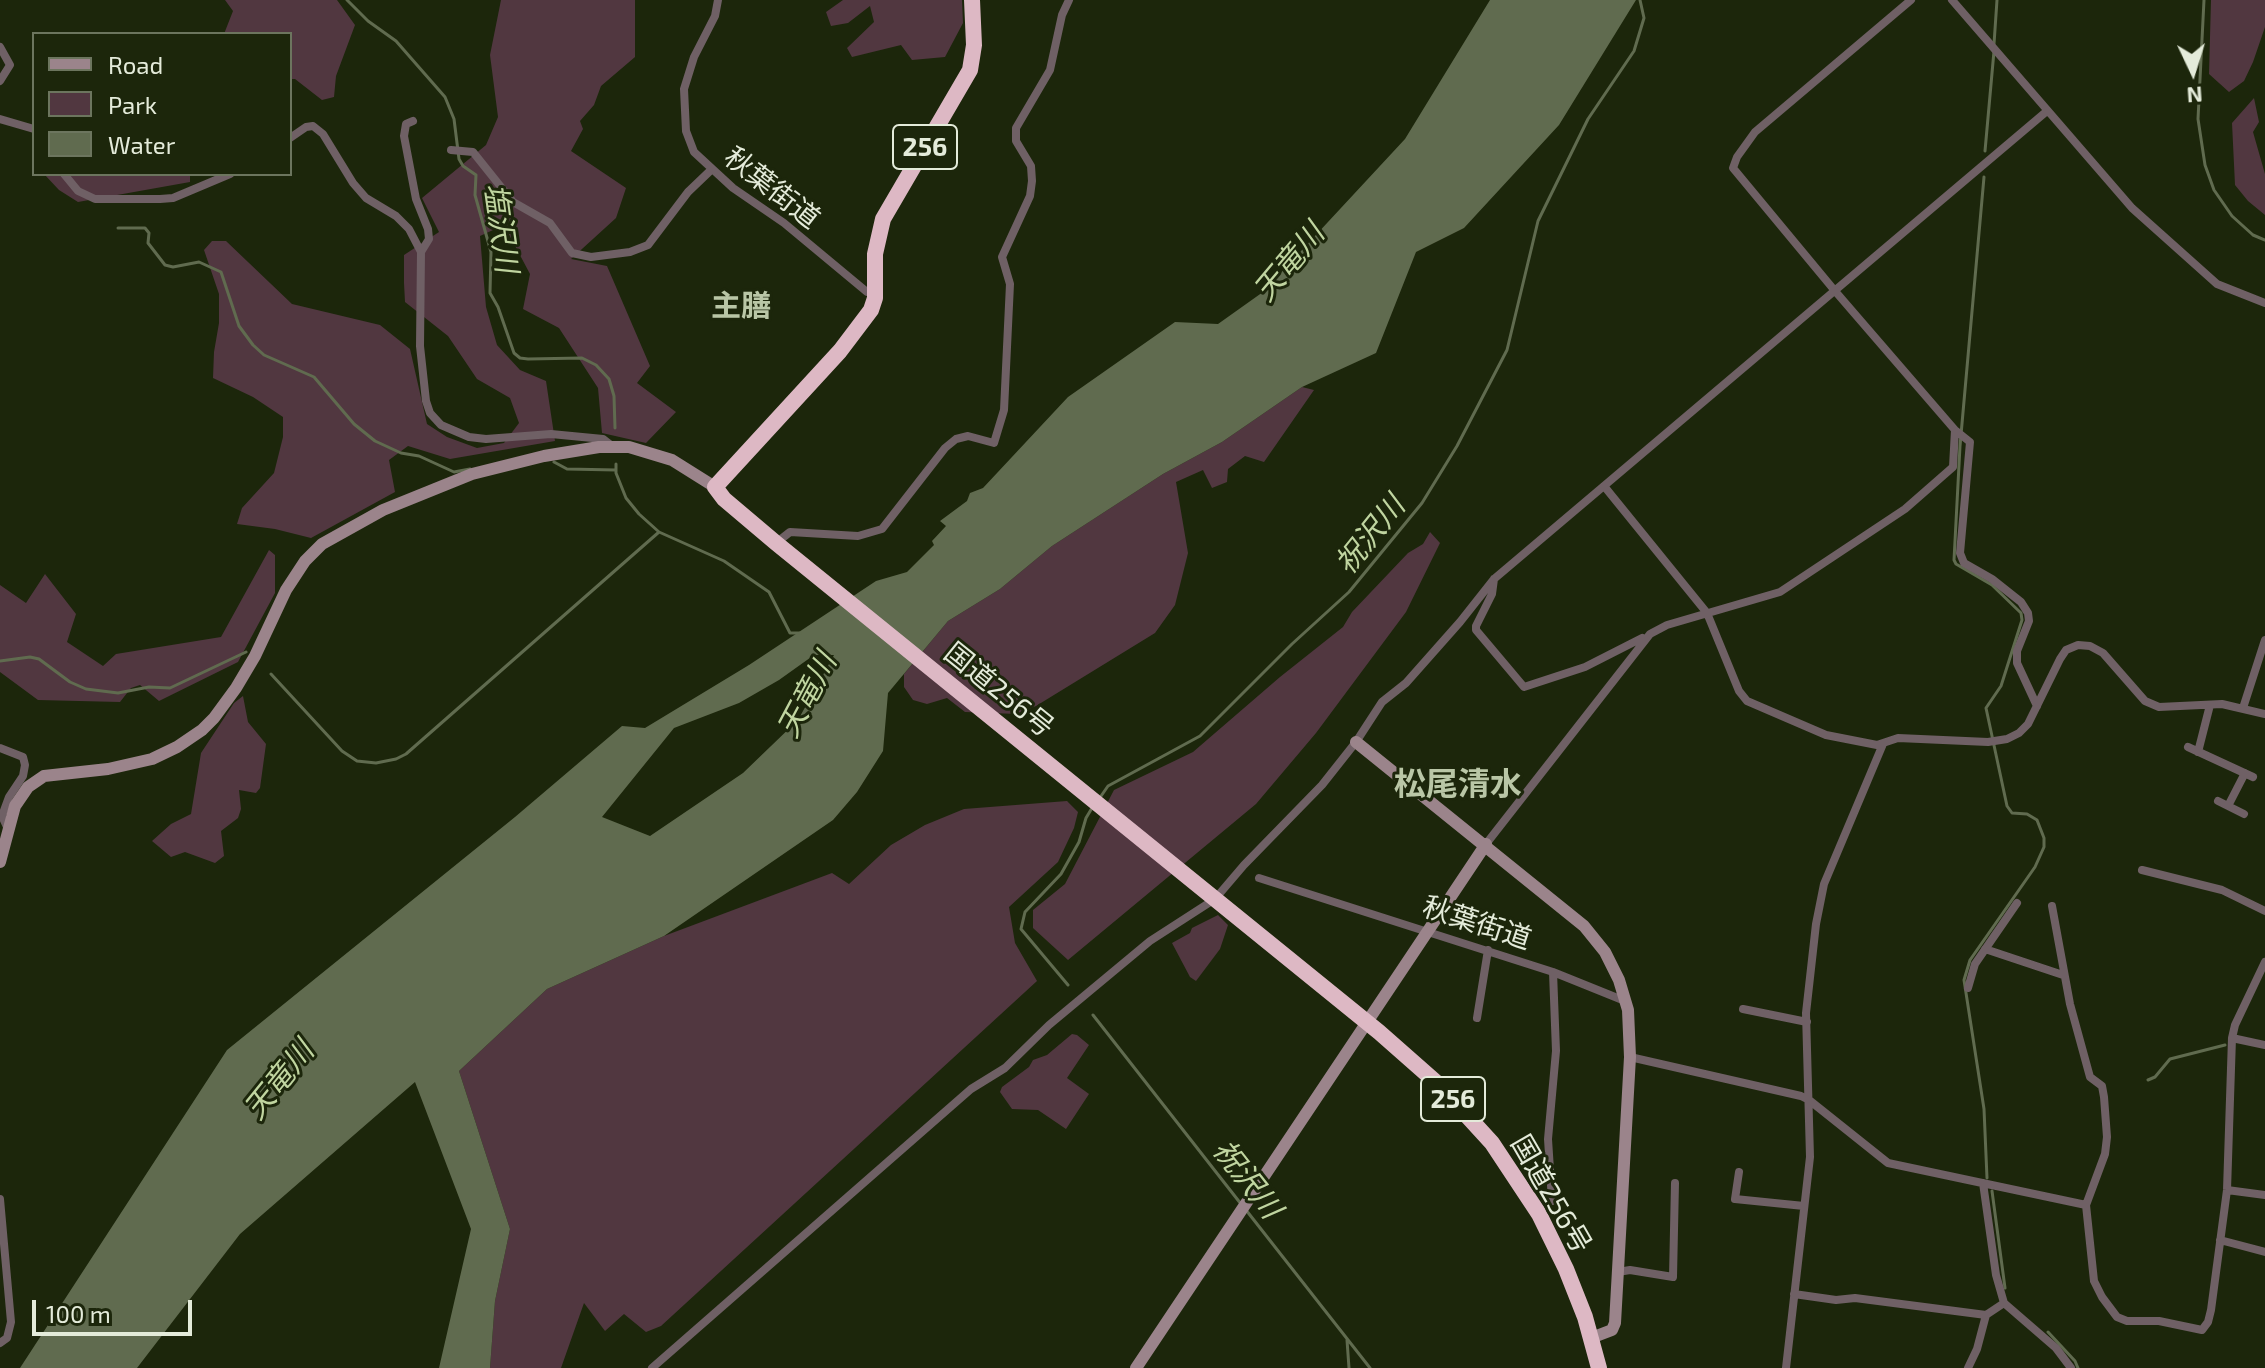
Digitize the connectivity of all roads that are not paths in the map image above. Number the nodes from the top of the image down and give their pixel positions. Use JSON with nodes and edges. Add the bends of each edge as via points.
{"nodes":[{"id":1,"x":718,"y":0,"type":"edge"},
{"id":2,"x":972,"y":0,"type":"edge"},
{"id":3,"x":1069,"y":0,"type":"edge"},
{"id":4,"x":1911,"y":0,"type":"edge"},
{"id":5,"x":1952,"y":0,"type":"edge"},
{"id":6,"x":0,"y":47,"type":"edge"},
{"id":7,"x":0,"y":81,"type":"edge"},
{"id":8,"x":2047,"y":111,"type":"junction"},
{"id":9,"x":0,"y":119,"type":"edge"},
{"id":10,"x":413,"y":121,"type":"dead end"},
{"id":11,"x":32,"y":128,"type":"edge"},
{"id":12,"x":292,"y":137,"type":"edge"},
{"id":13,"x":451,"y":150,"type":"dead end"},
{"id":14,"x":711,"y":170,"type":"junction"},
{"id":15,"x":66,"y":176,"type":"edge"},
{"id":16,"x":225,"y":176,"type":"edge"},
{"id":17,"x":421,"y":252,"type":"junction"},
{"id":18,"x":1835,"y":291,"type":"junction"},
{"id":19,"x":875,"y":294,"type":"junction"},
{"id":20,"x":2265,"y":303,"type":"edge"},
{"id":21,"x":1957,"y":432,"type":"junction"},
{"id":22,"x":613,"y":446,"type":"junction"},
{"id":23,"x":1604,"y":486,"type":"junction"},
{"id":24,"x":715,"y":487,"type":"junction"},
{"id":25,"x":776,"y":543,"type":"junction"},
{"id":26,"x":1494,"y":579,"type":"junction"},
{"id":27,"x":1707,"y":613,"type":"junction"},
{"id":28,"x":1650,"y":634,"type":"junction"},
{"id":29,"x":2265,"y":640,"type":"edge"},
{"id":30,"x":2210,"y":705,"type":"junction"},
{"id":31,"x":2037,"y":706,"type":"junction"},
{"id":32,"x":2243,"y":708,"type":"junction"},
{"id":33,"x":2265,"y":714,"type":"edge"},
{"id":34,"x":1356,"y":742,"type":"junction"},
{"id":35,"x":1883,"y":744,"type":"junction"},
{"id":36,"x":2188,"y":747,"type":"dead end"},
{"id":37,"x":0,"y":748,"type":"edge"},
{"id":38,"x":2198,"y":752,"type":"junction"},
{"id":39,"x":2218,"y":801,"type":"dead end"},
{"id":40,"x":2228,"y":806,"type":"junction"},
{"id":41,"x":2244,"y":814,"type":"dead end"},
{"id":42,"x":8,"y":829,"type":"junction"},
{"id":43,"x":1486,"y":844,"type":"junction"},
{"id":44,"x":0,"y":862,"type":"edge"},
{"id":45,"x":2142,"y":870,"type":"dead end"},
{"id":46,"x":1259,"y":878,"type":"dead end"},
{"id":47,"x":1212,"y":897,"type":"junction"},
{"id":48,"x":2017,"y":903,"type":"dead end"},
{"id":49,"x":2052,"y":906,"type":"dead end"},
{"id":50,"x":2265,"y":911,"type":"edge"},
{"id":51,"x":1427,"y":930,"type":"junction"},
{"id":52,"x":1985,"y":949,"type":"junction"},
{"id":53,"x":1488,"y":950,"type":"junction"},
{"id":54,"x":2265,"y":962,"type":"edge"},
{"id":55,"x":1553,"y":972,"type":"junction"},
{"id":56,"x":2063,"y":975,"type":"junction"},
{"id":57,"x":1968,"y":988,"type":"dead end"},
{"id":58,"x":1625,"y":1001,"type":"junction"},
{"id":59,"x":1743,"y":1009,"type":"dead end"},
{"id":60,"x":1477,"y":1018,"type":"dead end"},
{"id":61,"x":1366,"y":1022,"type":"junction"},
{"id":62,"x":1807,"y":1022,"type":"junction"},
{"id":63,"x":2232,"y":1038,"type":"junction"},
{"id":64,"x":2265,"y":1045,"type":"edge"},
{"id":65,"x":1630,"y":1057,"type":"junction"},
{"id":66,"x":1809,"y":1100,"type":"junction"},
{"id":67,"x":1739,"y":1172,"type":"dead end"},
{"id":68,"x":1675,"y":1183,"type":"dead end"},
{"id":69,"x":1983,"y":1183,"type":"junction"},
{"id":70,"x":2227,"y":1190,"type":"junction"},
{"id":71,"x":2265,"y":1195,"type":"edge"},
{"id":72,"x":0,"y":1199,"type":"edge"},
{"id":73,"x":1552,"y":1201,"type":"dead end"},
{"id":74,"x":2086,"y":1205,"type":"junction"},
{"id":75,"x":1804,"y":1206,"type":"junction"},
{"id":76,"x":2220,"y":1240,"type":"junction"},
{"id":77,"x":2265,"y":1252,"type":"edge"},
{"id":78,"x":1618,"y":1272,"type":"junction"},
{"id":79,"x":1794,"y":1294,"type":"junction"},
{"id":80,"x":2004,"y":1303,"type":"junction"},
{"id":81,"x":1986,"y":1315,"type":"junction"},
{"id":82,"x":1591,"y":1338,"type":"junction"},
{"id":83,"x":0,"y":1343,"type":"edge"},
{"id":84,"x":652,"y":1368,"type":"edge"},
{"id":85,"x":1136,"y":1368,"type":"edge"},
{"id":86,"x":1599,"y":1368,"type":"edge"},
{"id":87,"x":1786,"y":1368,"type":"edge"},
{"id":88,"x":1968,"y":1368,"type":"edge"},
{"id":89,"x":2071,"y":1368,"type":"edge"}],
"edges":[{"from":1,"to":14,"type":"street","name":"秋葉街道","via":[[691,66],[683,104],[689,142]]},
{"from":2,"to":19,"type":"highway","number":"256","via":[[970,70],[883,219],[875,254]]},
{"from":3,"to":25,"type":"street","via":[[1050,70],[1016,128],[1032,181],[1002,257],[1010,284],[1004,410],[994,443],[968,436],[956,439],[882,529],[858,536],[790,532]]},
{"from":4,"to":18,"type":"street","via":[[1755,132],[1734,163],[1736,173]]},
{"from":5,"to":8,"type":"street"},
{"from":6,"to":7,"type":"street","via":[[10,65]]},
{"from":8,"to":18,"type":"street"},
{"from":8,"to":20,"type":"street","via":[[2132,208],[2203,273],[2230,291]]},
{"from":9,"to":11,"type":"street"},
{"from":10,"to":17,"type":"street","via":[[406,124],[404,136],[416,199],[428,229]]},
{"from":12,"to":17,"type":"street","via":[[313,126],[323,134],[353,183],[409,229]]},
{"from":13,"to":14,"type":"street","via":[[473,152],[513,202],[556,228],[572,253],[591,257],[648,245]]},
{"from":14,"to":19,"type":"street","name":"秋葉街道"},
{"from":15,"to":16,"type":"street","via":[[78,191],[95,199],[173,198]]},
{"from":17,"to":22,"type":"street","via":[[420,346],[426,401],[441,425],[469,437],[551,434],[603,439]]},
{"from":18,"to":21,"type":"street"},
{"from":18,"to":23,"type":"street"},
{"from":19,"to":24,"type":"highway","number":"256","via":[[869,315],[840,351]]},
{"from":21,"to":27,"type":"street","via":[[1953,467],[1905,509],[1780,592]]},
{"from":21,"to":31,"type":"street","via":[[1970,442],[1960,553],[1964,563],[1992,579],[2028,613],[2017,663]]},
{"from":22,"to":24,"type":"street","via":[[672,460]]},
{"from":22,"to":42,"type":"street","via":[[472,474],[383,510],[322,544],[295,575],[255,656],[202,730],[152,759],[44,776],[20,796]]},
{"from":23,"to":26,"type":"street"},
{"from":23,"to":27,"type":"street"},
{"from":24,"to":25,"type":"highway","name":"国道256号","number":"256"},
{"from":25,"to":47,"type":"highway","name":"国道256号","number":"256"},
{"from":26,"to":28,"type":"street","via":[[1476,630],[1524,687],[1585,667]]},
{"from":26,"to":34,"type":"street","via":[[1406,683],[1382,702]]},
{"from":27,"to":28,"type":"street"},
{"from":27,"to":35,"type":"street","via":[[1747,701],[1826,735]]},
{"from":28,"to":43,"type":"street"},
{"from":29,"to":32,"type":"street"},
{"from":30,"to":31,"type":"street","via":[[2159,707],[2145,701],[2103,653],[2078,645],[2066,650]]},
{"from":30,"to":32,"type":"street"},
{"from":30,"to":38,"type":"street"},
{"from":31,"to":35,"type":"street","via":[[2019,733],[1993,741],[1898,738]]},
{"from":32,"to":33,"type":"street"},
{"from":34,"to":43,"type":"street"},
{"from":34,"to":47,"type":"street","via":[[1322,785]]},
{"from":35,"to":62,"type":"street","via":[[1820,896]]},
{"from":36,"to":38,"type":"street"},
{"from":37,"to":42,"type":"street","via":[[23,757],[25,765],[2,816]]},
{"from":38,"to":40,"type":"street","via":[[2249,775]]},
{"from":39,"to":40,"type":"street"},
{"from":40,"to":41,"type":"street"},
{"from":42,"to":44,"type":"street"},
{"from":43,"to":51,"type":"street"},
{"from":43,"to":58,"type":"street","via":[[1584,926],[1612,963]]},
{"from":45,"to":50,"type":"street","via":[[2222,890]]},
{"from":46,"to":51,"type":"street","name":"秋葉街道"},
{"from":47,"to":61,"type":"highway","name":"国道256号","number":"256"},
{"from":47,"to":84,"type":"street","via":[[1150,941],[1005,1068],[971,1089]]},
{"from":48,"to":52,"type":"street"},
{"from":49,"to":56,"type":"street"},
{"from":51,"to":53,"type":"street","name":"秋葉街道"},
{"from":51,"to":61,"type":"street"},
{"from":52,"to":56,"type":"street"},
{"from":52,"to":57,"type":"street"},
{"from":53,"to":55,"type":"street","name":"秋葉街道"},
{"from":53,"to":60,"type":"street"},
{"from":54,"to":63,"type":"street"},
{"from":55,"to":58,"type":"street"},
{"from":55,"to":73,"type":"street","name":"秋葉街道","via":[[1556,1051],[1548,1139]]},
{"from":56,"to":74,"type":"street","via":[[2090,1077],[2102,1086],[2104,1097],[2105,1154]]},
{"from":58,"to":65,"type":"street"},
{"from":59,"to":62,"type":"street"},
{"from":61,"to":82,"type":"highway","name":"国道256号","number":"256","via":[[1465,1110],[1507,1163],[1566,1269]]},
{"from":61,"to":85,"type":"street"},
{"from":62,"to":66,"type":"street"},
{"from":63,"to":64,"type":"street"},
{"from":63,"to":70,"type":"street"},
{"from":65,"to":66,"type":"street"},
{"from":65,"to":78,"type":"street"},
{"from":66,"to":69,"type":"street","via":[[1888,1163]]},
{"from":66,"to":75,"type":"street"},
{"from":67,"to":75,"type":"street","via":[[1735,1199]]},
{"from":68,"to":78,"type":"street","via":[[1673,1277]]},
{"from":69,"to":74,"type":"street"},
{"from":69,"to":80,"type":"street"},
{"from":70,"to":71,"type":"street"},
{"from":70,"to":76,"type":"street"},
{"from":72,"to":83,"type":"street","via":[[11,1322]]},
{"from":74,"to":76,"type":"street","via":[[2094,1281],[2107,1306],[2127,1321],[2202,1330],[2211,1310]]},
{"from":75,"to":79,"type":"street"},
{"from":76,"to":77,"type":"street"},
{"from":78,"to":82,"type":"street","via":[[1612,1330]]},
{"from":79,"to":81,"type":"street"},
{"from":79,"to":87,"type":"street"},
{"from":80,"to":81,"type":"street"},
{"from":80,"to":89,"type":"street"},
{"from":81,"to":88,"type":"street"},
{"from":82,"to":86,"type":"highway","name":"国道256号","number":"256"}]}
